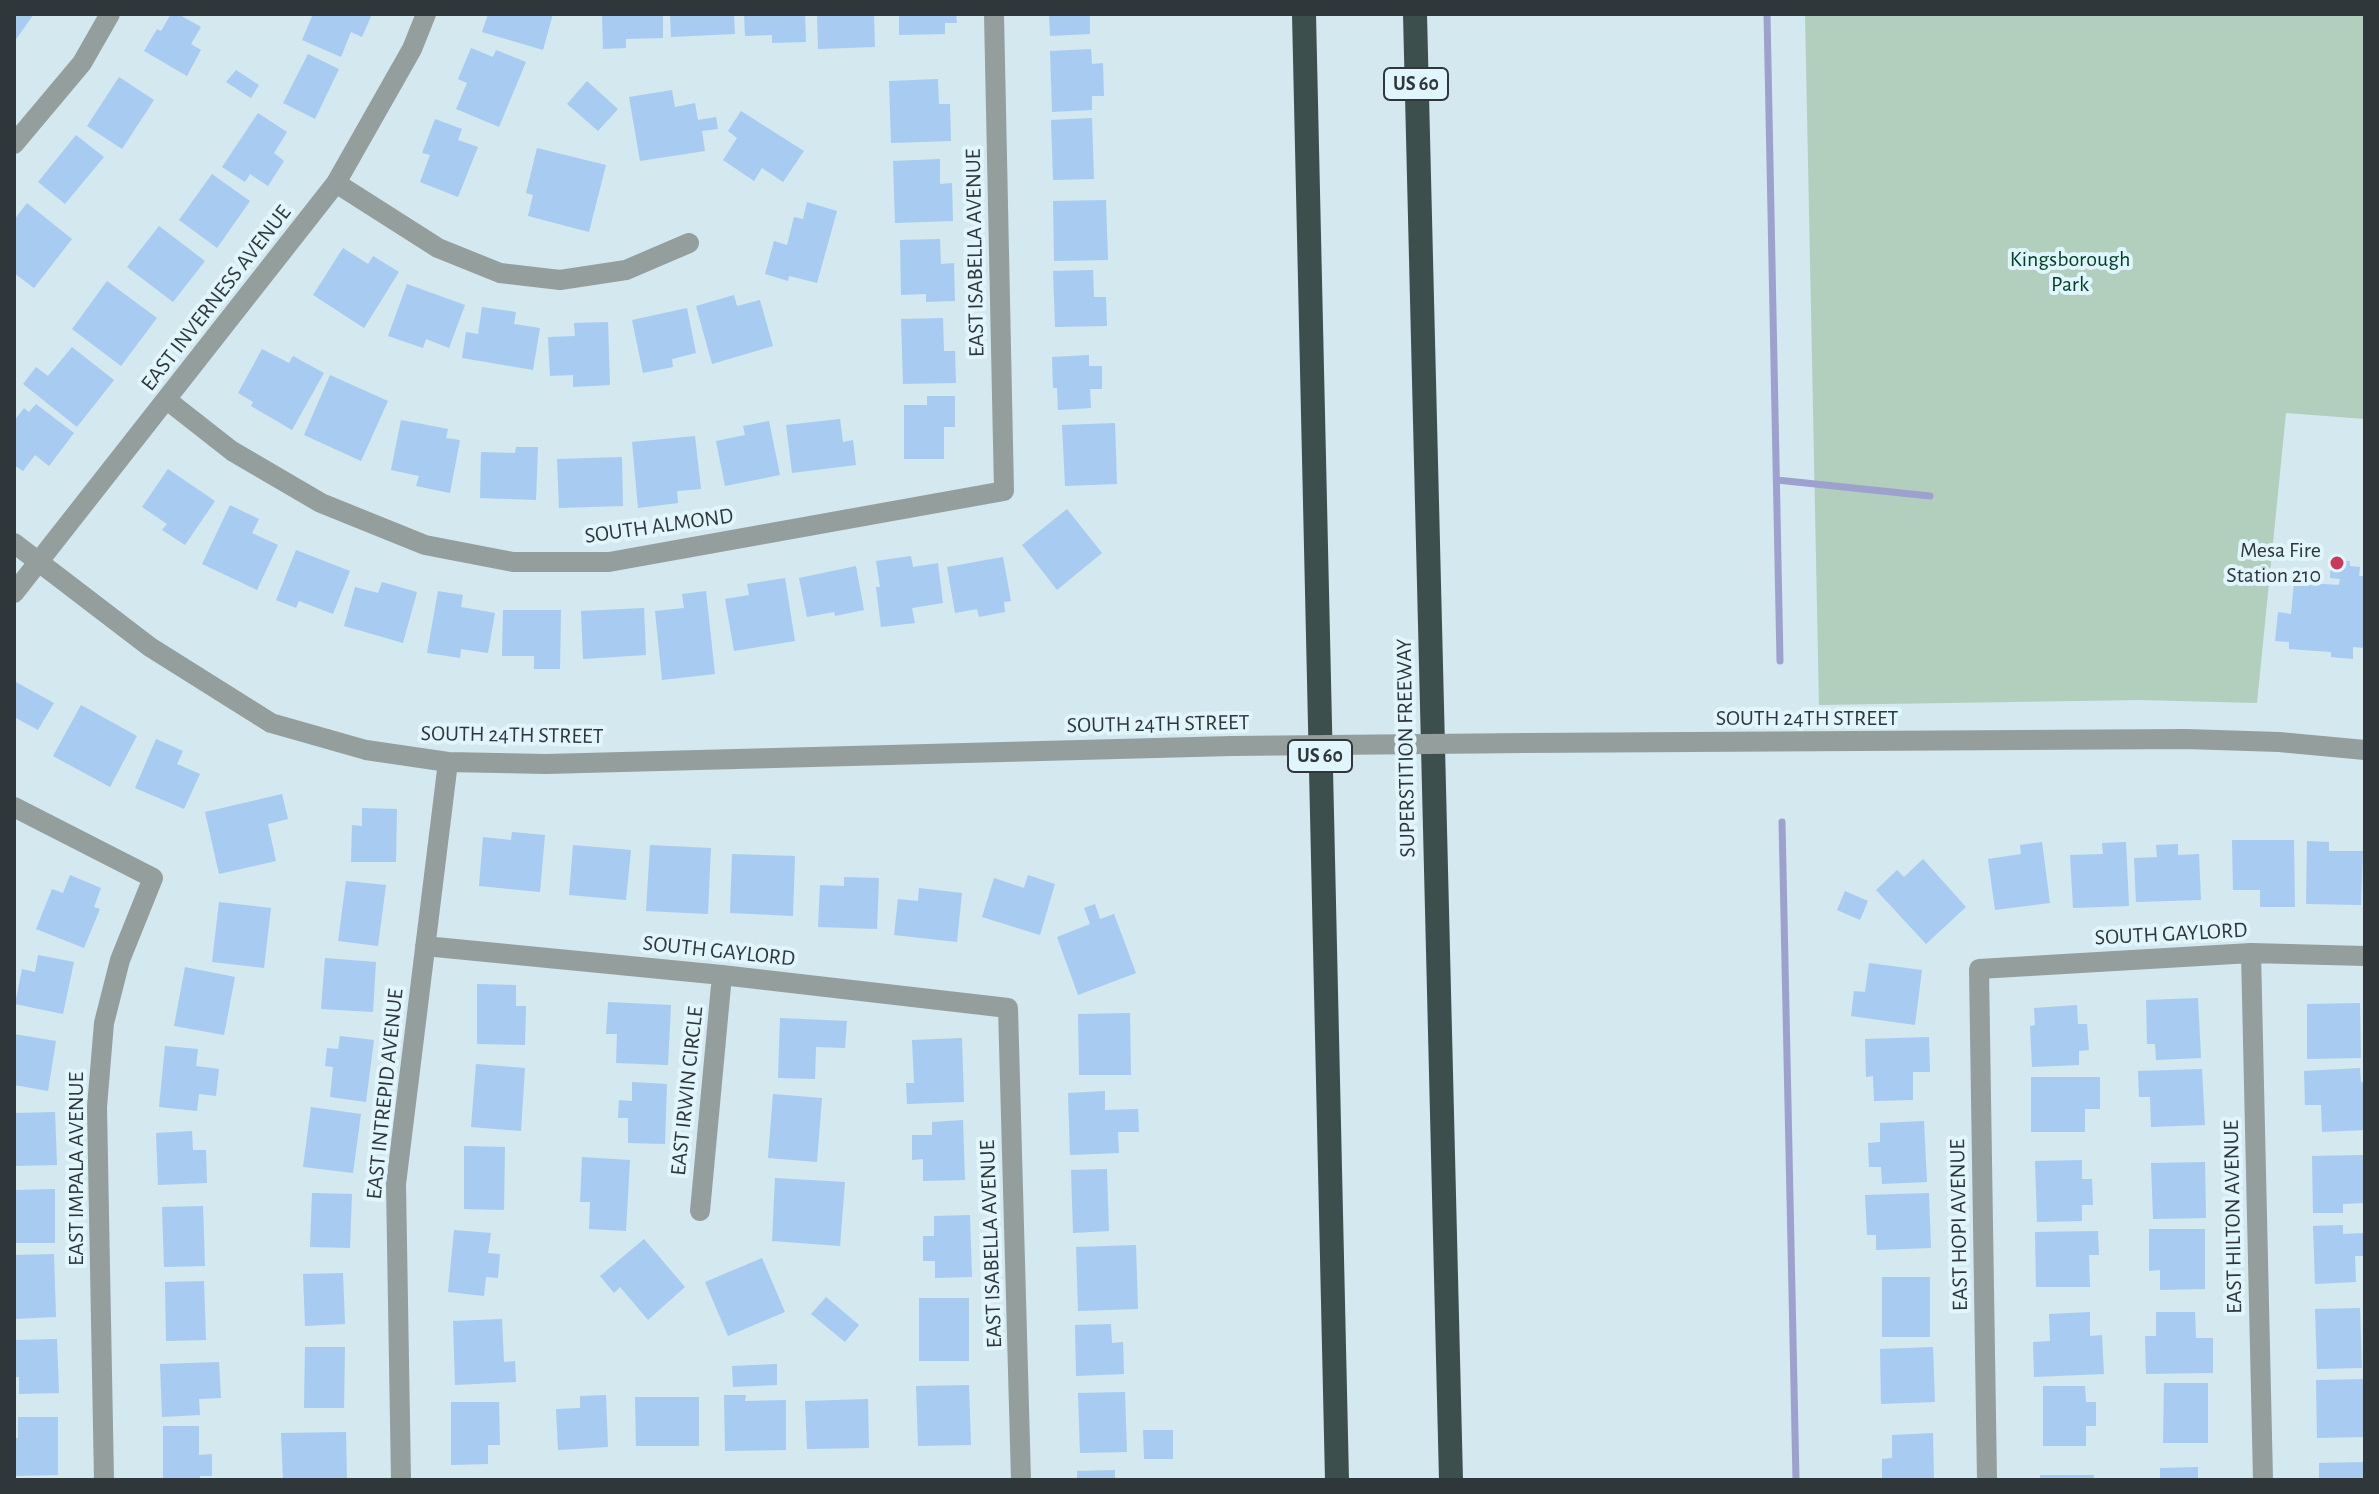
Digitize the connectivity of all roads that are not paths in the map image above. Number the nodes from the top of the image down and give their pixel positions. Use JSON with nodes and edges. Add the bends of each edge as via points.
{"nodes":[{"id":1,"x":110,"y":14,"type":"edge"},
{"id":2,"x":426,"y":14,"type":"edge"},
{"id":3,"x":994,"y":14,"type":"edge"},
{"id":4,"x":1304,"y":14,"type":"edge"},
{"id":5,"x":1415,"y":14,"type":"edge"},
{"id":6,"x":1426,"y":14,"type":"edge"},
{"id":7,"x":14,"y":144,"type":"edge"},
{"id":8,"x":1418,"y":155,"type":"junction"},
{"id":9,"x":336,"y":183,"type":"junction"},
{"id":10,"x":689,"y":243,"type":"dead end"},
{"id":11,"x":167,"y":400,"type":"junction"},
{"id":12,"x":1004,"y":491,"type":"joint"},
{"id":13,"x":14,"y":543,"type":"edge"},
{"id":14,"x":39,"y":564,"type":"junction"},
{"id":15,"x":14,"y":593,"type":"edge"},
{"id":16,"x":2365,"y":750,"type":"edge"},
{"id":17,"x":448,"y":762,"type":"junction"},
{"id":18,"x":14,"y":807,"type":"edge"},
{"id":19,"x":425,"y":946,"type":"junction"},
{"id":20,"x":2251,"y":953,"type":"junction"},
{"id":21,"x":2365,"y":956,"type":"edge"},
{"id":22,"x":1979,"y":969,"type":"joint"},
{"id":23,"x":722,"y":975,"type":"junction"},
{"id":24,"x":1008,"y":1008,"type":"joint"},
{"id":25,"x":700,"y":1211,"type":"dead end"},
{"id":26,"x":104,"y":1480,"type":"edge"},
{"id":27,"x":401,"y":1480,"type":"edge"},
{"id":28,"x":1021,"y":1480,"type":"edge"},
{"id":29,"x":1337,"y":1480,"type":"edge"},
{"id":30,"x":1451,"y":1480,"type":"edge"},
{"id":31,"x":1987,"y":1480,"type":"edge"},
{"id":32,"x":2263,"y":1480,"type":"edge"}],
"edges":[{"from":1,"to":7,"type":"street","via":[[82,63]]},
{"from":2,"to":9,"type":"street","name":"EAST INVERNESS AVENUE","via":[[412,49]]},
{"from":3,"to":12,"type":"street","name":"EAST ISABELLA AVENUE"},
{"from":4,"to":29,"type":"highway","number":"US 60"},
{"from":5,"to":8,"type":"highway","name":"SUPERSTITION FREEWAY","number":"US 60"},
{"from":6,"to":8,"type":"highway"},
{"from":8,"to":30,"type":"highway","name":"SUPERSTITION FREEWAY","number":"US 60"},
{"from":9,"to":10,"type":"street","via":[[438,248],[500,273],[560,280],[626,270]]},
{"from":9,"to":11,"type":"street","name":"EAST INVERNESS AVENUE"},
{"from":11,"to":12,"type":"street","name":"SOUTH ALMOND","via":[[232,451],[321,503],[425,545],[513,562],[609,562]]},
{"from":11,"to":14,"type":"street","name":"EAST INVERNESS AVENUE"},
{"from":13,"to":14,"type":"street","name":"SOUTH 24TH STREET"},
{"from":14,"to":15,"type":"street","name":"EAST INVERNESS AVENUE"},
{"from":14,"to":17,"type":"street","name":"SOUTH 24TH STREET","via":[[150,647],[271,723],[366,750]]},
{"from":16,"to":17,"type":"street","name":"SOUTH 24TH STREET","bridge":true,"via":[[2186,739],[1525,743]]},
{"from":17,"to":19,"type":"street","name":"EAST INTREPID AVENUE"},
{"from":18,"to":26,"type":"street","name":"EAST IMPALA AVENUE","via":[[153,878],[120,960],[104,1023],[97,1107]]},
{"from":19,"to":23,"type":"street","name":"SOUTH GAYLORD"},
{"from":19,"to":27,"type":"street","name":"EAST INTREPID AVENUE","via":[[396,1184]]},
{"from":20,"to":21,"type":"street","name":"SOUTH GAYLORD"},
{"from":20,"to":22,"type":"street","name":"SOUTH GAYLORD"},
{"from":20,"to":32,"type":"street","name":"EAST HILTON AVENUE"},
{"from":22,"to":31,"type":"street","name":"EAST HOPI AVENUE"},
{"from":23,"to":24,"type":"street","name":"SOUTH GAYLORD"},
{"from":23,"to":25,"type":"street","name":"EAST IRWIN CIRCLE"},
{"from":24,"to":28,"type":"street","name":"EAST ISABELLA AVENUE"}]}
